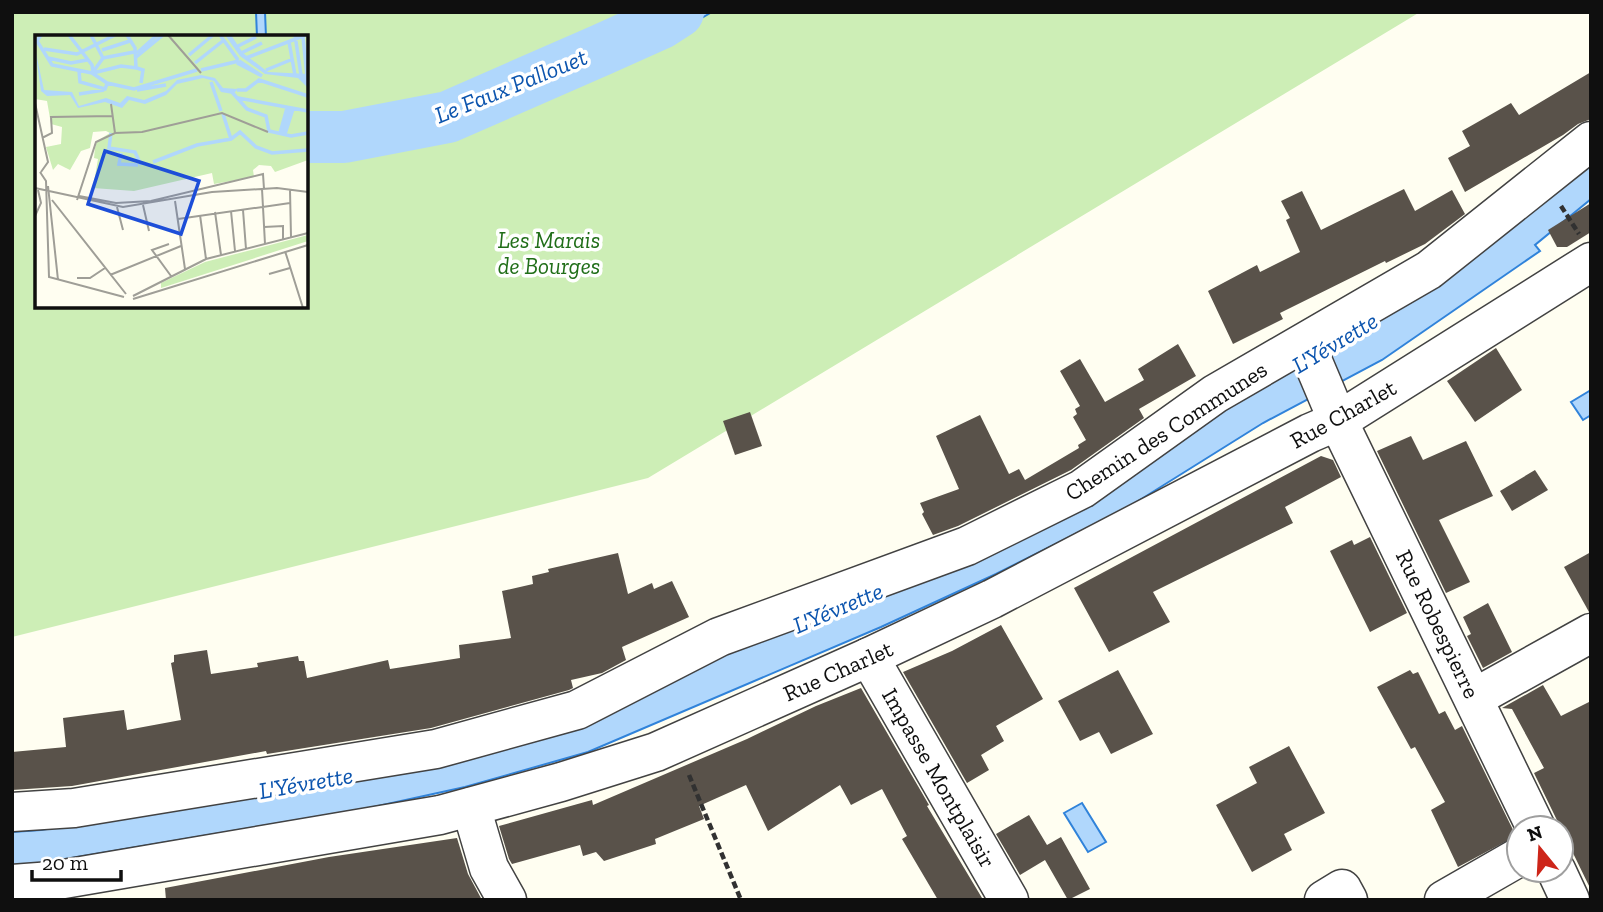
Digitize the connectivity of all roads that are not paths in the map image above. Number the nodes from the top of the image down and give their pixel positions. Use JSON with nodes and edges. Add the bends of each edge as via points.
{"nodes":[{"id":1,"x":1591,"y":141,"type":"edge"},
{"id":2,"x":1591,"y":262,"type":"edge"},
{"id":3,"x":1307,"y":348,"type":"junction"},
{"id":4,"x":1334,"y":409,"type":"junction"},
{"id":5,"x":969,"y":549,"type":"junction"},
{"id":6,"x":990,"y":593,"type":"junction"},
{"id":7,"x":1591,"y":633,"type":"edge"},
{"id":8,"x":870,"y":657,"type":"junction"},
{"id":9,"x":1475,"y":698,"type":"junction"},
{"id":10,"x":471,"y":807,"type":"junction"},
{"id":11,"x":12,"y":812,"type":"edge"},
{"id":12,"x":1529,"y":814,"type":"edge"},
{"id":13,"x":1505,"y":865,"type":"edge"},
{"id":14,"x":12,"y":884,"type":"edge"},
{"id":15,"x":1563,"y":884,"type":"edge"},
{"id":16,"x":508,"y":900,"type":"edge"},
{"id":17,"x":1009,"y":900,"type":"edge"},
{"id":18,"x":1324,"y":900,"type":"edge"},
{"id":19,"x":1348,"y":900,"type":"edge"},
{"id":20,"x":1444,"y":900,"type":"edge"},
{"id":21,"x":1570,"y":900,"type":"edge"}],
"edges":[{"from":1,"to":3,"type":"street","name":"Chemin des Communes","via":[[1429,270]]},
{"from":2,"to":4,"type":"street","name":"Rue Charlet","via":[[1386,393]]},
{"from":3,"to":4,"type":"street","name":"Rue Robespierre"},
{"from":3,"to":5,"type":"street","name":"Chemin des Communes","via":[[1215,394],[1083,489]]},
{"from":4,"to":6,"type":"street","name":"Rue Charlet","via":[[1310,433]]},
{"from":4,"to":9,"type":"street","name":"Rue Robespierre"},
{"from":5,"to":6,"type":"street"},
{"from":5,"to":11,"type":"street","name":"Chemin des Communes","via":[[719,638],[577,710],[436,748],[74,808]]},
{"from":6,"to":8,"type":"street","name":"Rue Charlet"},
{"from":7,"to":9,"type":"street"},
{"from":8,"to":10,"type":"street","name":"Rue Charlet","via":[[656,752]]},
{"from":8,"to":17,"type":"street","name":"Impasse Montplaisir"},
{"from":9,"to":12,"type":"street","name":"Rue Robespierre"},
{"from":10,"to":14,"type":"street","name":"Rue Charlet","via":[[65,879]]},
{"from":10,"to":16,"type":"street","via":[[489,868]]},
{"from":13,"to":20,"type":"street"},
{"from":15,"to":21,"type":"street"},
{"from":18,"to":19,"type":"street","via":[[1342,889]]}]}
